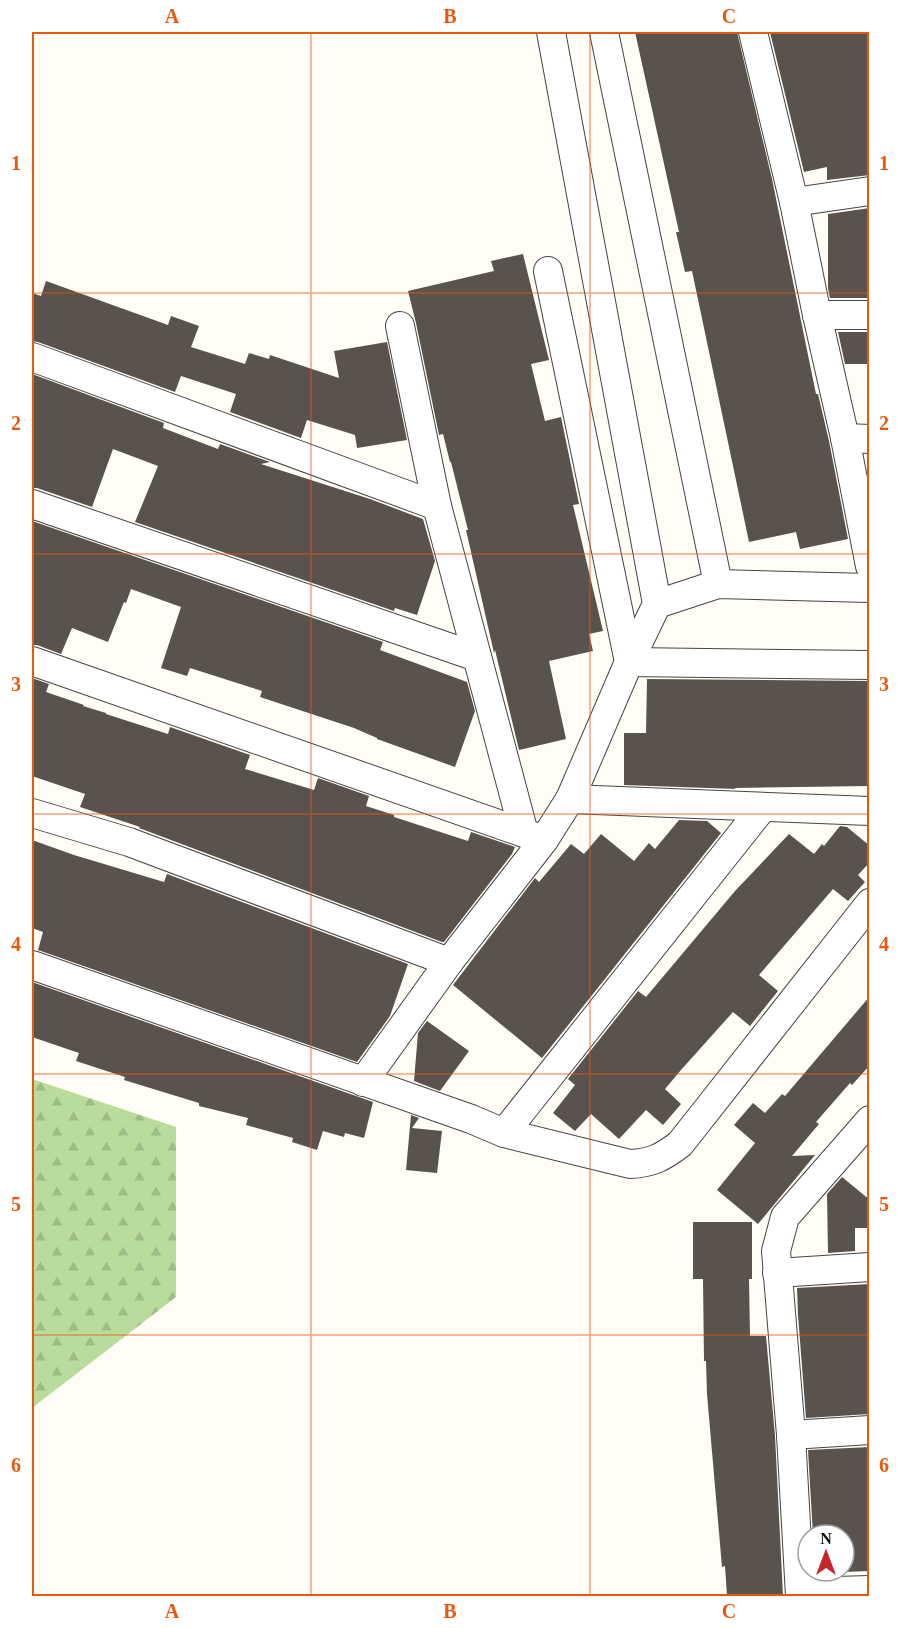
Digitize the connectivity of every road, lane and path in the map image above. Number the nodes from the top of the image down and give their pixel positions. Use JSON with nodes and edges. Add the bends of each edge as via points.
{"nodes":[{"id":1,"x":555,"y":32,"type":"edge"},
{"id":2,"x":604,"y":32,"type":"edge"},
{"id":3,"x":753,"y":32,"type":"edge"},
{"id":4,"x":870,"y":191,"type":"edge"},
{"id":5,"x":794,"y":202,"type":"junction"},
{"id":6,"x":548,"y":271,"type":"dead end"},
{"id":7,"x":817,"y":315,"type":"junction"},
{"id":8,"x":870,"y":315,"type":"edge"},
{"id":9,"x":400,"y":326,"type":"dead end"},
{"id":10,"x":32,"y":357,"type":"edge"},
{"id":11,"x":857,"y":439,"type":"edge"},
{"id":12,"x":32,"y":504,"type":"edge"},
{"id":13,"x":437,"y":506,"type":"junction"},
{"id":14,"x":870,"y":566,"type":"edge"},
{"id":15,"x":718,"y":584,"type":"junction"},
{"id":16,"x":870,"y":588,"type":"edge"},
{"id":17,"x":657,"y":604,"type":"junction"},
{"id":18,"x":477,"y":657,"type":"junction"},
{"id":19,"x":32,"y":661,"type":"edge"},
{"id":20,"x":629,"y":662,"type":"junction"},
{"id":21,"x":870,"y":664,"type":"edge"},
{"id":22,"x":570,"y":799,"type":"junction"},
{"id":23,"x":763,"y":807,"type":"junction"},
{"id":24,"x":870,"y":811,"type":"edge"},
{"id":25,"x":32,"y":813,"type":"edge"},
{"id":26,"x":534,"y":836,"type":"junction"},
{"id":27,"x":870,"y":903,"type":"edge"},
{"id":28,"x":449,"y":962,"type":"junction"},
{"id":29,"x":32,"y":965,"type":"edge"},
{"id":30,"x":363,"y":1082,"type":"junction"},
{"id":31,"x":870,"y":1120,"type":"edge"},
{"id":32,"x":504,"y":1133,"type":"junction"},
{"id":33,"x":870,"y":1267,"type":"edge"},
{"id":34,"x":777,"y":1273,"type":"junction"},
{"id":35,"x":870,"y":1430,"type":"edge"},
{"id":36,"x":791,"y":1435,"type":"junction"},
{"id":37,"x":870,"y":1590,"type":"edge"},
{"id":38,"x":800,"y":1594,"type":"edge"}],
"edges":[{"from":1,"to":17,"type":"street"},
{"from":2,"to":15,"type":"street"},
{"from":3,"to":5,"type":"street"},
{"from":4,"to":5,"type":"street"},
{"from":5,"to":7,"type":"street"},
{"from":6,"to":20,"type":"street"},
{"from":7,"to":8,"type":"street"},
{"from":7,"to":11,"type":"street"},
{"from":9,"to":13,"type":"street"},
{"from":10,"to":13,"type":"street"},
{"from":11,"to":14,"type":"street"},
{"from":12,"to":18,"type":"street"},
{"from":13,"to":18,"type":"street"},
{"from":15,"to":16,"type":"street"},
{"from":15,"to":17,"type":"street"},
{"from":17,"to":20,"type":"street"},
{"from":18,"to":26,"type":"street"},
{"from":19,"to":26,"type":"street"},
{"from":20,"to":21,"type":"street"},
{"from":20,"to":22,"type":"street"},
{"from":22,"to":23,"type":"street"},
{"from":22,"to":26,"type":"street"},
{"from":23,"to":24,"type":"street"},
{"from":23,"to":32,"type":"street"},
{"from":25,"to":28,"type":"street","via":[[129,842]]},
{"from":26,"to":28,"type":"street"},
{"from":27,"to":32,"type":"street","via":[[680,1144],[667,1154],[648,1163],[630,1164]]},
{"from":28,"to":30,"type":"street"},
{"from":29,"to":30,"type":"street"},
{"from":30,"to":32,"type":"street"},
{"from":31,"to":34,"type":"street","via":[[785,1216],[776,1251]]},
{"from":33,"to":34,"type":"street"},
{"from":34,"to":36,"type":"street"},
{"from":35,"to":36,"type":"street"},
{"from":36,"to":38,"type":"street"},
{"from":37,"to":38,"type":"street"}]}
